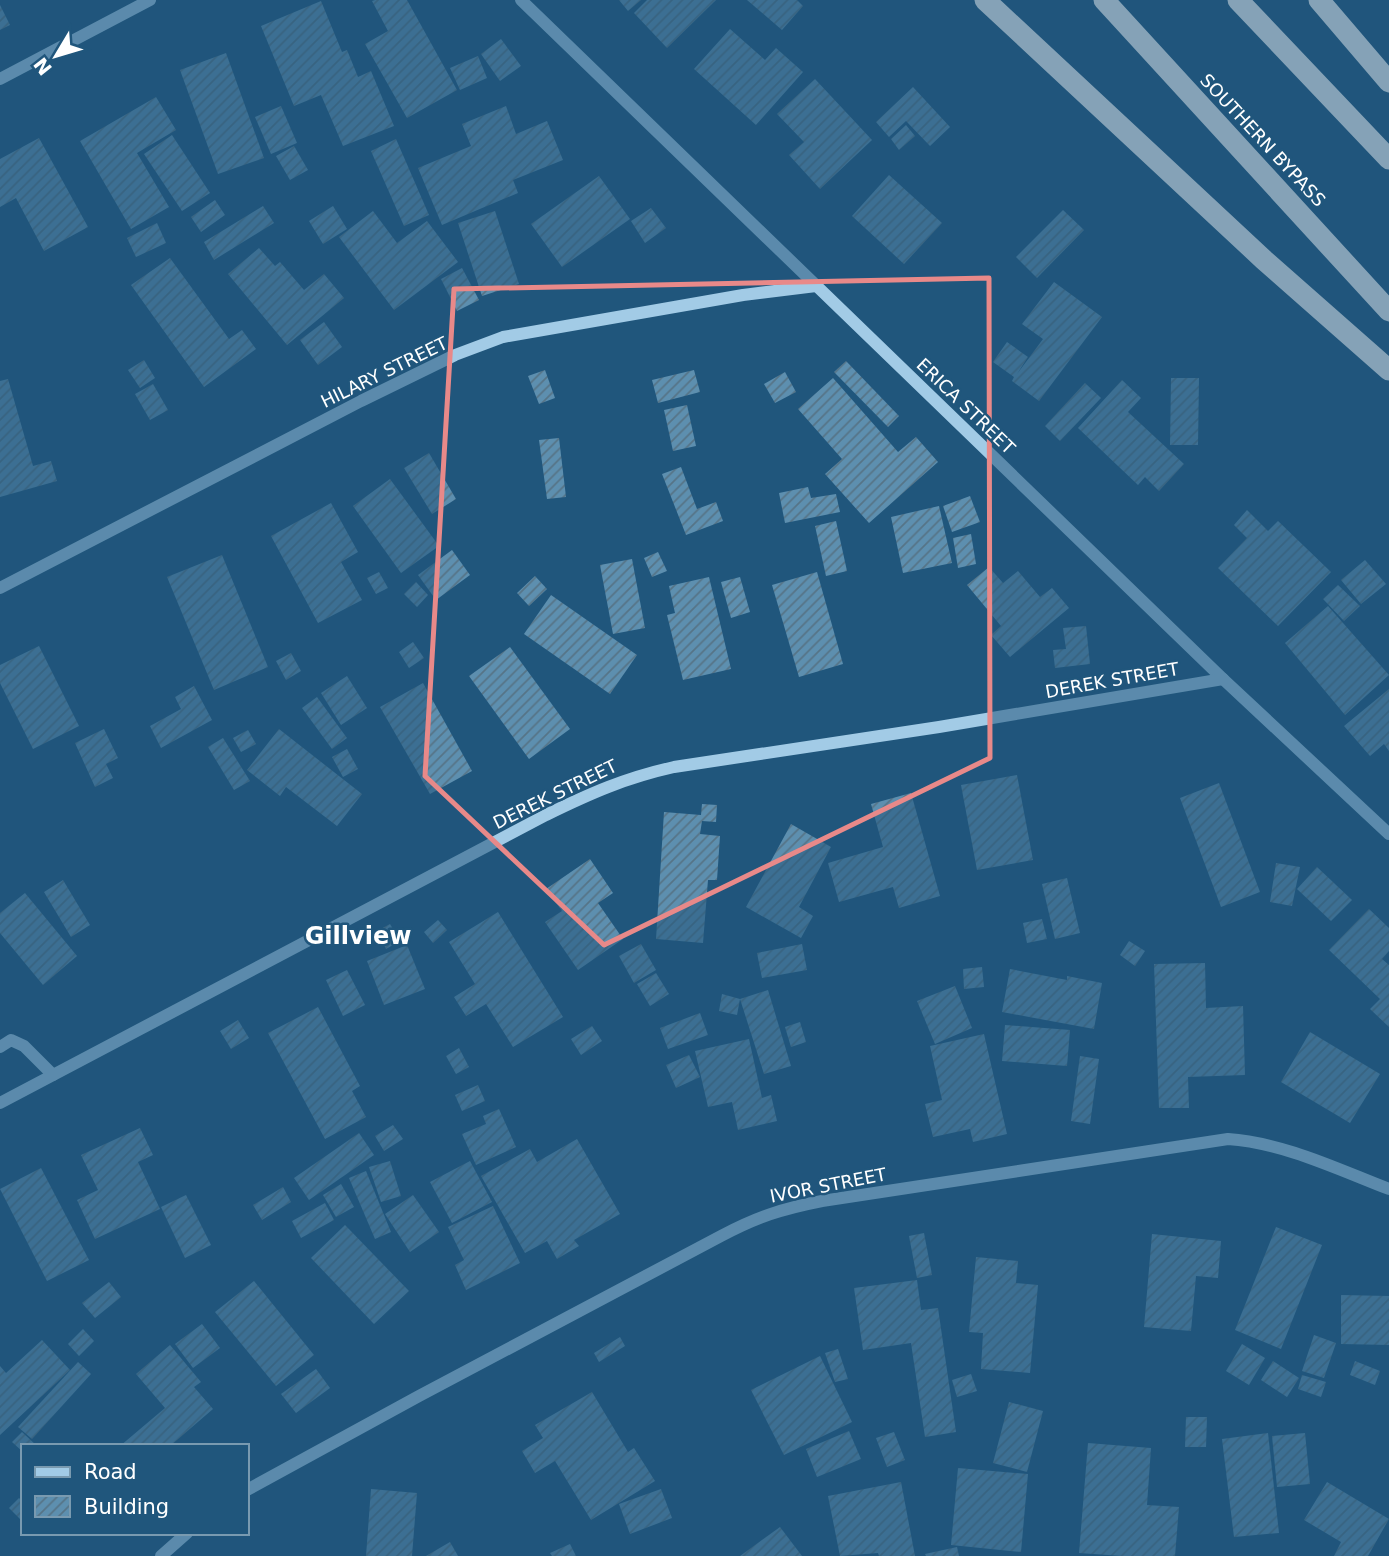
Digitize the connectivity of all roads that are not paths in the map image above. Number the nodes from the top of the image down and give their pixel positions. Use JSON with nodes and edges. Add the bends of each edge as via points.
{"nodes":[{"id":1,"x":150,"y":0,"type":"edge"},
{"id":2,"x":521,"y":0,"type":"edge"},
{"id":3,"x":985,"y":0,"type":"edge"},
{"id":4,"x":1104,"y":0,"type":"edge"},
{"id":5,"x":1238,"y":0,"type":"edge"},
{"id":6,"x":1319,"y":0,"type":"edge"},
{"id":7,"x":0,"y":79,"type":"edge"},
{"id":8,"x":1389,"y":82,"type":"edge"},
{"id":9,"x":1389,"y":159,"type":"edge"},
{"id":10,"x":816,"y":286,"type":"junction"},
{"id":11,"x":1389,"y":310,"type":"edge"},
{"id":12,"x":1389,"y":370,"type":"edge"},
{"id":13,"x":0,"y":588,"type":"edge"},
{"id":14,"x":1223,"y":679,"type":"junction"},
{"id":15,"x":1389,"y":834,"type":"edge"},
{"id":16,"x":0,"y":1046,"type":"edge"},
{"id":17,"x":53,"y":1075,"type":"junction"},
{"id":18,"x":0,"y":1103,"type":"edge"},
{"id":19,"x":1389,"y":1189,"type":"edge"},
{"id":20,"x":248,"y":1489,"type":"edge"},
{"id":21,"x":185,"y":1535,"type":"edge"},
{"id":22,"x":161,"y":1556,"type":"edge"}],
"edges":[{"from":1,"to":7,"type":"street"},
{"from":2,"to":10,"type":"street","name":"ERICA STREET"},
{"from":3,"to":12,"type":"highway"},
{"from":4,"to":11,"type":"highway","name":"SOUTHERN BYPASS"},
{"from":5,"to":9,"type":"highway"},
{"from":6,"to":8,"type":"highway"},
{"from":10,"to":13,"type":"street","name":"HILARY STREET","via":[[503,337],[361,401]]},
{"from":10,"to":14,"type":"street","name":"ERICA STREET"},
{"from":14,"to":15,"type":"street","name":"ERICA STREET"},
{"from":14,"to":17,"type":"street","name":"DEREK STREET","via":[[634,776],[547,815]]},
{"from":16,"to":17,"type":"street","via":[[11,1040],[24,1046]]},
{"from":17,"to":18,"type":"street","name":"DEREK STREET"},
{"from":19,"to":20,"type":"street","name":"IVOR STREET","via":[[1276,1146],[1228,1139],[786,1208],[757,1217]]},
{"from":21,"to":22,"type":"street"}]}
